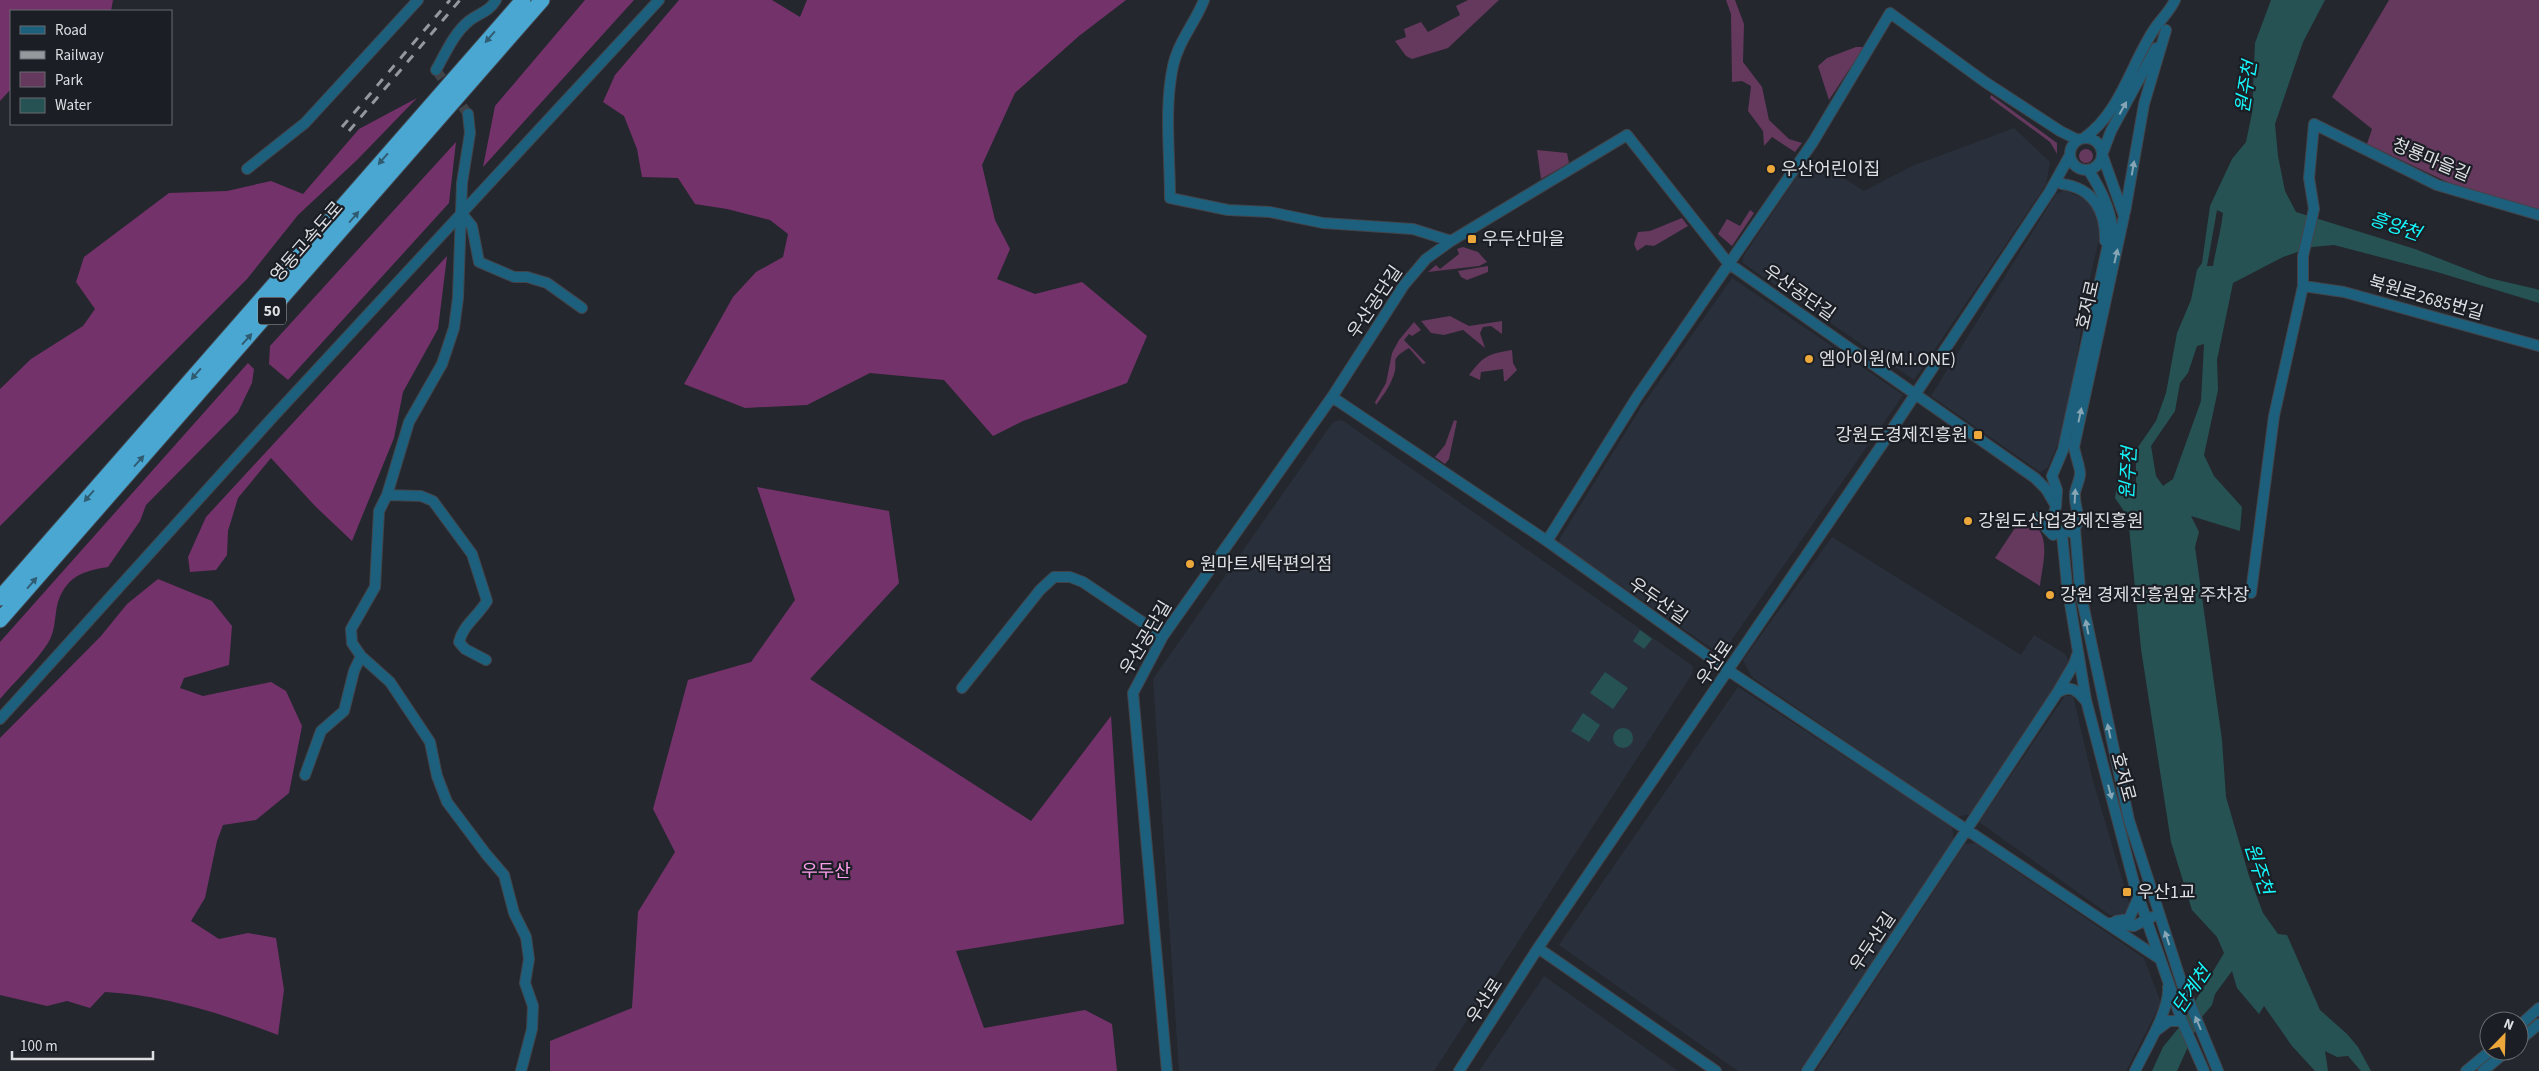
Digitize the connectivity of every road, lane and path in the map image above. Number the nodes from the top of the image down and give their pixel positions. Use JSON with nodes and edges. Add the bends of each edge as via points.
{"nodes":[{"id":1,"x":418,"y":0,"type":"edge"},
{"id":2,"x":496,"y":0,"type":"edge"},
{"id":3,"x":522,"y":0,"type":"edge"},
{"id":4,"x":542,"y":0,"type":"edge"},
{"id":5,"x":659,"y":0,"type":"edge"},
{"id":6,"x":1204,"y":0,"type":"edge"},
{"id":7,"x":2175,"y":0,"type":"edge"},
{"id":8,"x":2168,"y":15,"type":"junction"},
{"id":9,"x":2166,"y":30,"type":"junction"},
{"id":10,"x":436,"y":70,"type":"dead end"},
{"id":11,"x":468,"y":114,"type":"tunnel mouth"},
{"id":12,"x":2060,"y":131,"type":"junction"},
{"id":13,"x":2081,"y":139,"type":"junction"},
{"id":14,"x":2070,"y":153,"type":"junction"},
{"id":15,"x":2103,"y":154,"type":"junction"},
{"id":16,"x":247,"y":169,"type":"dead end"},
{"id":17,"x":2086,"y":171,"type":"junction"},
{"id":18,"x":2062,"y":184,"type":"junction"},
{"id":19,"x":2050,"y":191,"type":"junction"},
{"id":20,"x":462,"y":214,"type":"junction"},
{"id":21,"x":2539,"y":215,"type":"edge"},
{"id":22,"x":2124,"y":216,"type":"junction"},
{"id":23,"x":1451,"y":241,"type":"junction"},
{"id":24,"x":2104,"y":260,"type":"junction"},
{"id":25,"x":1728,"y":263,"type":"junction"},
{"id":26,"x":2303,"y":286,"type":"junction"},
{"id":27,"x":582,"y":308,"type":"dead end"},
{"id":28,"x":2539,"y":346,"type":"edge"},
{"id":29,"x":1916,"y":394,"type":"junction"},
{"id":30,"x":1332,"y":397,"type":"junction"},
{"id":31,"x":2061,"y":459,"type":"junction"},
{"id":32,"x":2076,"y":463,"type":"junction"},
{"id":33,"x":2052,"y":476,"type":"junction"},
{"id":34,"x":2035,"y":478,"type":"junction"},
{"id":35,"x":387,"y":495,"type":"junction"},
{"id":36,"x":2056,"y":506,"type":"junction"},
{"id":37,"x":2053,"y":526,"type":"junction"},
{"id":38,"x":2074,"y":529,"type":"junction"},
{"id":39,"x":2062,"y":534,"type":"junction"},
{"id":40,"x":1547,"y":541,"type":"junction"},
{"id":41,"x":2064,"y":552,"type":"junction"},
{"id":42,"x":2251,"y":593,"type":"dead end"},
{"id":43,"x":0,"y":598,"type":"edge"},
{"id":44,"x":0,"y":620,"type":"edge"},
{"id":45,"x":1163,"y":636,"type":"junction"},
{"id":46,"x":2078,"y":651,"type":"junction"},
{"id":47,"x":361,"y":656,"type":"junction"},
{"id":48,"x":486,"y":660,"type":"dead end"},
{"id":49,"x":1729,"y":671,"type":"junction"},
{"id":50,"x":2097,"y":675,"type":"junction"},
{"id":51,"x":2082,"y":676,"type":"junction"},
{"id":52,"x":962,"y":688,"type":"dead end"},
{"id":53,"x":2057,"y":693,"type":"junction"},
{"id":54,"x":2086,"y":700,"type":"junction"},
{"id":55,"x":0,"y":718,"type":"edge"},
{"id":56,"x":305,"y":775,"type":"dead end"},
{"id":57,"x":1966,"y":830,"type":"junction"},
{"id":58,"x":2138,"y":898,"type":"junction"},
{"id":59,"x":2160,"y":914,"type":"junction"},
{"id":60,"x":2146,"y":920,"type":"junction"},
{"id":61,"x":2103,"y":921,"type":"junction"},
{"id":62,"x":1538,"y":948,"type":"junction"},
{"id":63,"x":2160,"y":959,"type":"junction"},
{"id":64,"x":2168,"y":981,"type":"junction"},
{"id":65,"x":2539,"y":1008,"type":"edge"},
{"id":66,"x":2529,"y":1017,"type":"edge"},
{"id":67,"x":2182,"y":1021,"type":"junction"},
{"id":68,"x":2539,"y":1024,"type":"edge"},
{"id":69,"x":2529,"y":1032,"type":"edge"},
{"id":70,"x":2152,"y":1037,"type":"junction"},
{"id":71,"x":2479,"y":1060,"type":"edge"},
{"id":72,"x":2495,"y":1061,"type":"edge"},
{"id":73,"x":2216,"y":1066,"type":"edge"},
{"id":74,"x":2203,"y":1070,"type":"edge"},
{"id":75,"x":521,"y":1071,"type":"edge"},
{"id":76,"x":1167,"y":1071,"type":"edge"},
{"id":77,"x":1459,"y":1071,"type":"edge"},
{"id":78,"x":1716,"y":1071,"type":"edge"},
{"id":79,"x":1807,"y":1071,"type":"edge"},
{"id":80,"x":2135,"y":1071,"type":"edge"},
{"id":81,"x":2466,"y":1071,"type":"edge"},
{"id":82,"x":2483,"y":1071,"type":"edge"}],
"edges":[{"from":1,"to":16,"type":"street","via":[[305,123]]},
{"from":2,"to":10,"type":"street","via":[[491,9],[470,20],[460,30]]},
{"from":3,"to":43,"type":"highway","name":"영동고속도로","number":"50","one_way":true},
{"from":44,"to":4,"type":"highway","name":"영동고속도로","number":"50","one_way":true},
{"from":5,"to":20,"type":"street"},
{"from":6,"to":23,"type":"street","via":[[1184,36],[1173,66],[1170,198],[1323,223],[1413,229]]},
{"from":7,"to":8,"type":"street"},
{"from":8,"to":9,"type":"street"},
{"from":8,"to":13,"type":"street","via":[[2156,27],[2109,112]]},
{"from":15,"to":9,"type":"street","one_way":true,"via":[[2111,131]]},
{"from":22,"to":9,"type":"street","name":"호저로","one_way":true,"via":[[2144,104]]},
{"from":11,"to":20,"type":"street","via":[[470,133],[462,183]]},
{"from":12,"to":13,"type":"street"},
{"from":12,"to":14,"type":"street","via":[[2067,140]]},
{"from":12,"to":25,"type":"street","via":[[1985,82],[1890,13],[1813,142]]},
{"from":13,"to":14,"type":"street"},
{"from":13,"to":15,"type":"street","via":[[2098,142]]},
{"from":14,"to":17,"type":"street","via":[[2074,166]]},
{"from":14,"to":19,"type":"street","name":"우산로"},
{"from":15,"to":17,"type":"street","via":[[2098,166]]},
{"from":15,"to":22,"type":"street"},
{"from":17,"to":18,"type":"street"},
{"from":17,"to":24,"type":"street","via":[[2103,195],[2112,226]]},
{"from":18,"to":19,"type":"street"},
{"from":18,"to":24,"type":"street","via":[[2076,186],[2096,201],[2103,215]]},
{"from":19,"to":29,"type":"street","name":"우산로"},
{"from":20,"to":27,"type":"street","via":[[472,226],[479,262],[514,277],[546,283]]},
{"from":20,"to":35,"type":"street","via":[[454,328],[442,364],[409,422]]},
{"from":20,"to":55,"type":"street"},
{"from":21,"to":26,"type":"street","name":"청룡마을길","via":[[2437,184],[2314,124],[2309,178],[2314,209],[2303,256]]},
{"from":32,"to":22,"type":"street","name":"호저로","one_way":true,"via":[[2074,447]]},
{"from":23,"to":25,"type":"street","name":"우산공단길","via":[[1627,134]]},
{"from":23,"to":30,"type":"street","name":"우산공단길","via":[[1426,259],[1408,279]]},
{"from":24,"to":31,"type":"street","name":"호저로"},
{"from":25,"to":29,"type":"street","name":"우산공단길"},
{"from":25,"to":40,"type":"street","via":[[1637,397]]},
{"from":26,"to":28,"type":"street","name":"북원로2685번길","via":[[2344,292]]},
{"from":26,"to":42,"type":"street","via":[[2274,416]]},
{"from":29,"to":34,"type":"street","name":"우산공단길"},
{"from":29,"to":49,"type":"street","name":"우산로"},
{"from":30,"to":40,"type":"street","name":"우두산길"},
{"from":30,"to":45,"type":"street","name":"우산공단길"},
{"from":31,"to":32,"type":"street","via":[[2069,458]]},
{"from":31,"to":33,"type":"street","name":"호저로"},
{"from":38,"to":32,"type":"street","name":"호저로","one_way":true,"via":[[2079,517],[2074,502],[2080,474]]},
{"from":33,"to":34,"type":"street"},
{"from":33,"to":36,"type":"street","via":[[2057,490]]},
{"from":34,"to":36,"type":"street","name":"우산공단길","via":[[2046,488]]},
{"from":35,"to":47,"type":"street","via":[[379,510],[375,587],[351,629],[352,643]]},
{"from":35,"to":48,"type":"street","via":[[421,496],[433,501],[472,554],[487,601],[462,632],[459,642]]},
{"from":36,"to":37,"type":"street","via":[[2051,518]]},
{"from":37,"to":39,"type":"street"},
{"from":37,"to":41,"type":"street","via":[[2036,517]]},
{"from":38,"to":39,"type":"street"},
{"from":50,"to":38,"type":"street","name":"호저로","one_way":true,"via":[[2080,590]]},
{"from":39,"to":41,"type":"street","name":"호저로"},
{"from":40,"to":49,"type":"street","name":"우두산길"},
{"from":41,"to":46,"type":"street","name":"호저로"},
{"from":45,"to":52,"type":"street","via":[[1083,582],[1070,577],[1054,577]]},
{"from":45,"to":76,"type":"street","name":"우산공단길","via":[[1132,693]]},
{"from":46,"to":51,"type":"street","name":"호저로"},
{"from":46,"to":53,"type":"street","name":"우두산길"},
{"from":47,"to":56,"type":"street","via":[[344,711],[321,731]]},
{"from":47,"to":75,"type":"street","via":[[390,682],[430,742],[437,776],[447,802],[504,875],[514,913],[526,937],[529,959],[524,983],[533,1006],[532,1029]]},
{"from":49,"to":57,"type":"street","name":"우두산길"},
{"from":49,"to":62,"type":"street","name":"우산로"},
{"from":50,"to":51,"type":"street"},
{"from":59,"to":50,"type":"street","name":"호저로","one_way":true,"via":[[2129,820]]},
{"from":51,"to":54,"type":"street","name":"호저로"},
{"from":53,"to":54,"type":"street","via":[[2073,688]]},
{"from":53,"to":57,"type":"street","name":"우두산길"},
{"from":54,"to":58,"type":"street","name":"호저로","one_way":true},
{"from":57,"to":61,"type":"street","name":"우두산길"},
{"from":57,"to":79,"type":"street","name":"우두산길"},
{"from":58,"to":60,"type":"street","name":"호저로"},
{"from":58,"to":61,"type":"street","via":[[2129,919]]},
{"from":59,"to":60,"type":"street"},
{"from":73,"to":59,"type":"street","name":"호저로","one_way":true,"via":[[2182,984]]},
{"from":60,"to":61,"type":"street","via":[[2134,926]]},
{"from":60,"to":63,"type":"street","name":"호저로"},
{"from":61,"to":63,"type":"street","name":"우두산길"},
{"from":62,"to":77,"type":"street","name":"우산로"},
{"from":62,"to":78,"type":"street"},
{"from":63,"to":64,"type":"street","name":"호저로"},
{"from":64,"to":67,"type":"street","name":"호저로"},
{"from":64,"to":70,"type":"street","via":[[2167,1000]]},
{"from":65,"to":66,"type":"street"},
{"from":67,"to":70,"type":"street","via":[[2164,1023]]},
{"from":67,"to":74,"type":"street","name":"호저로"},
{"from":68,"to":69,"type":"street"},
{"from":70,"to":80,"type":"street"},
{"from":71,"to":81,"type":"street"},
{"from":72,"to":82,"type":"street"}]}
